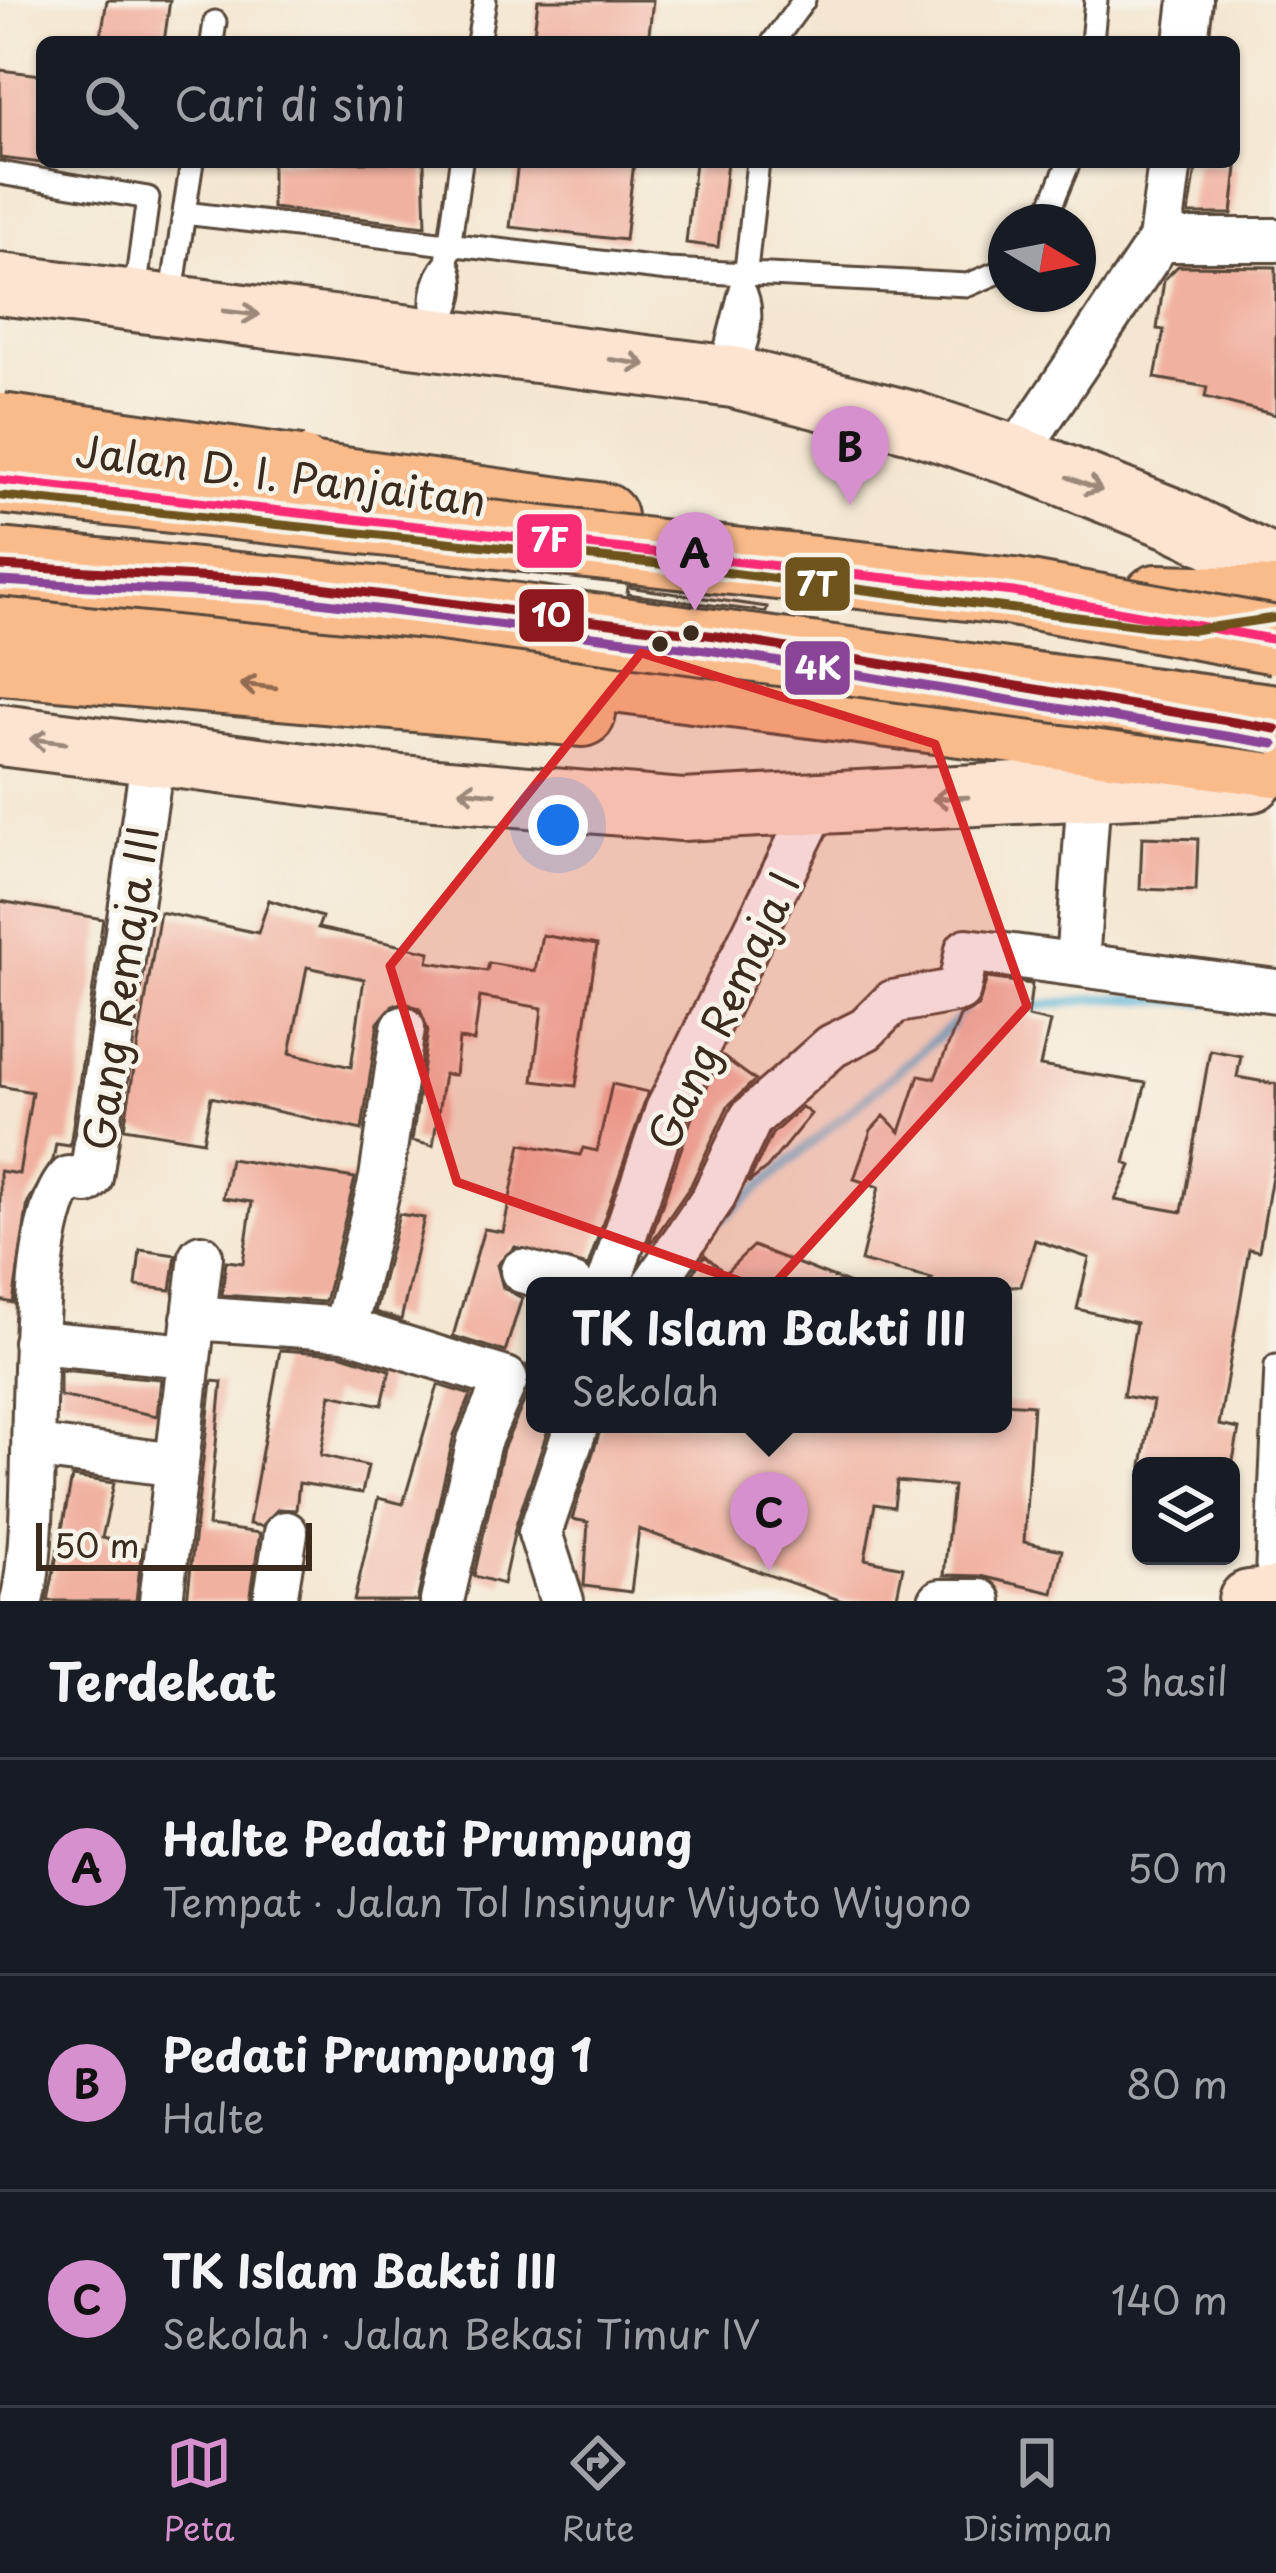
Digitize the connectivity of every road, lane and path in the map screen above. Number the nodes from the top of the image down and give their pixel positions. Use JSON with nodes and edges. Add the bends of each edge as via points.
{"nodes":[{"id":1,"x":484,"y":0,"type":"edge"},
{"id":2,"x":804,"y":0,"type":"edge"},
{"id":3,"x":1096,"y":0,"type":"edge"},
{"id":4,"x":1191,"y":0,"type":"edge"},
{"id":5,"x":479,"y":36,"type":"edge"},
{"id":6,"x":777,"y":36,"type":"edge"},
{"id":7,"x":1093,"y":36,"type":"edge"},
{"id":8,"x":1187,"y":36,"type":"edge"},
{"id":9,"x":191,"y":168,"type":"edge"},
{"id":10,"x":460,"y":168,"type":"edge"},
{"id":11,"x":757,"y":168,"type":"edge"},
{"id":12,"x":1066,"y":168,"type":"edge"},
{"id":13,"x":1169,"y":168,"type":"edge"},
{"id":14,"x":0,"y":173,"type":"edge"},
{"id":15,"x":1052,"y":204,"type":"edge"},
{"id":16,"x":184,"y":213,"type":"junction"},
{"id":17,"x":1160,"y":240,"type":"junction"},
{"id":18,"x":1276,"y":240,"type":"edge"},
{"id":19,"x":448,"y":255,"type":"junction"},
{"id":20,"x":988,"y":277,"type":"edge"},
{"id":21,"x":744,"y":279,"type":"junction"},
{"id":22,"x":0,"y":284,"type":"edge"},
{"id":23,"x":152,"y":302,"type":"junction"},
{"id":24,"x":436,"y":332,"type":"junction"},
{"id":25,"x":734,"y":373,"type":"junction"},
{"id":26,"x":0,"y":427,"type":"edge"},
{"id":27,"x":0,"y":439,"type":"edge"},
{"id":28,"x":1015,"y":456,"type":"junction"},
{"id":29,"x":0,"y":480,"type":"edge"},
{"id":30,"x":0,"y":511,"type":"edge"},
{"id":31,"x":0,"y":564,"type":"edge"},
{"id":32,"x":1276,"y":568,"type":"edge"},
{"id":33,"x":1013,"y":592,"type":"junction"},
{"id":34,"x":0,"y":598,"type":"edge"},
{"id":35,"x":1276,"y":601,"type":"edge"},
{"id":36,"x":1276,"y":637,"type":"edge"},
{"id":37,"x":0,"y":661,"type":"edge"},
{"id":38,"x":888,"y":667,"type":"junction"},
{"id":39,"x":1276,"y":718,"type":"edge"},
{"id":40,"x":1276,"y":729,"type":"edge"},
{"id":41,"x":0,"y":735,"type":"edge"},
{"id":42,"x":151,"y":762,"type":"junction"},
{"id":43,"x":1276,"y":763,"type":"edge"},
{"id":44,"x":1203,"y":780,"type":"junction"},
{"id":45,"x":1276,"y":781,"type":"edge"},
{"id":46,"x":1089,"y":791,"type":"junction"},
{"id":47,"x":817,"y":804,"type":"junction"},
{"id":48,"x":1077,"y":964,"type":"junction"},
{"id":49,"x":1276,"y":991,"type":"edge"},
{"id":50,"x":403,"y":1028,"type":"dead end"},
{"id":51,"x":201,"y":1256,"type":"dead end"},
{"id":52,"x":522,"y":1271,"type":"dead end"},
{"id":53,"x":542,"y":1277,"type":"edge"},
{"id":54,"x":611,"y":1277,"type":"edge"},
{"id":55,"x":658,"y":1277,"type":"edge"},
{"id":56,"x":345,"y":1329,"type":"junction"},
{"id":57,"x":191,"y":1337,"type":"junction"},
{"id":58,"x":35,"y":1342,"type":"junction"},
{"id":59,"x":1276,"y":1366,"type":"edge"},
{"id":60,"x":574,"y":1433,"type":"edge"},
{"id":61,"x":38,"y":1447,"type":"junction"},
{"id":62,"x":177,"y":1465,"type":"junction"},
{"id":63,"x":286,"y":1533,"type":"dead end"},
{"id":64,"x":1267,"y":1599,"type":"edge"},
{"id":65,"x":22,"y":1601,"type":"edge"},
{"id":66,"x":161,"y":1601,"type":"edge"},
{"id":67,"x":275,"y":1601,"type":"edge"},
{"id":68,"x":442,"y":1601,"type":"edge"},
{"id":69,"x":562,"y":1601,"type":"edge"},
{"id":70,"x":940,"y":1601,"type":"edge"},
{"id":71,"x":980,"y":1601,"type":"edge"}],
"edges":[{"from":1,"to":5,"type":"lane"},
{"from":2,"to":6,"type":"lane"},
{"from":3,"to":7,"type":"lane"},
{"from":4,"to":8,"type":"street"},
{"from":9,"to":16,"type":"lane"},
{"from":10,"to":19,"type":"lane"},
{"from":11,"to":21,"type":"lane"},
{"from":12,"to":15,"type":"lane"},
{"from":13,"to":17,"type":"street"},
{"from":14,"to":23,"type":"lane","via":[[148,198]]},
{"from":16,"to":19,"type":"lane"},
{"from":16,"to":23,"type":"lane"},
{"from":17,"to":18,"type":"street"},
{"from":17,"to":28,"type":"street"},
{"from":19,"to":21,"type":"lane"},
{"from":19,"to":24,"type":"lane","via":[[449,316]]},
{"from":20,"to":21,"type":"lane","via":[[968,285]]},
{"from":21,"to":25,"type":"lane","via":[[725,351]]},
{"from":22,"to":23,"type":"street"},
{"from":23,"to":24,"type":"street","one_way":true},
{"from":24,"to":25,"type":"street","one_way":true},
{"from":25,"to":28,"type":"street"},
{"from":26,"to":33,"type":"highway","bridge":true,"via":[[818,544]]},
{"from":27,"to":35,"type":"highway","name":"Jalan D. I. Panjaitan","via":[[420,490],[1187,602]]},
{"from":28,"to":32,"type":"street","one_way":true},
{"from":29,"to":33,"type":"highway","bridge":true},
{"from":30,"to":36,"type":"lane","via":[[658,579],[1146,641]]},
{"from":31,"to":38,"type":"highway","bridge":true,"via":[[434,606]]},
{"from":31,"to":40,"type":"lane","via":[[271,581],[669,630]]},
{"from":33,"to":36,"type":"highway","bridge":true},
{"from":34,"to":38,"type":"highway","bridge":true},
{"from":34,"to":43,"type":"highway"},
{"from":44,"to":37,"type":"highway","one_way":true,"via":[[652,718]]},
{"from":38,"to":39,"type":"highway","bridge":true},
{"from":42,"to":41,"type":"street","one_way":true},
{"from":47,"to":42,"type":"street","one_way":true,"via":[[682,810]]},
{"from":42,"to":58,"type":"street","name":"Gang Remaja III","via":[[91,1178],[69,1178],[60,1187]]},
{"from":44,"to":45,"type":"street"},
{"from":44,"to":46,"type":"street"},
{"from":46,"to":47,"type":"street","one_way":true},
{"from":46,"to":48,"type":"street"},
{"from":47,"to":54,"type":"street","name":"Gang Remaja I","via":[[667,1110]]},
{"from":48,"to":49,"type":"street"},
{"from":48,"to":55,"type":"street","via":[[967,950],[959,990],[893,1002],[866,1029],[832,1046],[751,1118],[712,1198]]},
{"from":50,"to":56,"type":"street","via":[[381,1178]]},
{"from":51,"to":57,"type":"street"},
{"from":52,"to":53,"type":"street"},
{"from":56,"to":57,"type":"street"},
{"from":56,"to":68,"type":"street","via":[[506,1379],[479,1442]]},
{"from":57,"to":58,"type":"street"},
{"from":57,"to":62,"type":"street"},
{"from":58,"to":61,"type":"street","name":"Gang Remaja III"},
{"from":59,"to":64,"type":"lane"},
{"from":60,"to":69,"type":"street","via":[[540,1534]]},
{"from":61,"to":62,"type":"street"},
{"from":61,"to":65,"type":"street","name":"Gang Remaja III"},
{"from":62,"to":66,"type":"street"},
{"from":63,"to":67,"type":"street"},
{"from":70,"to":71,"type":"street"}]}
